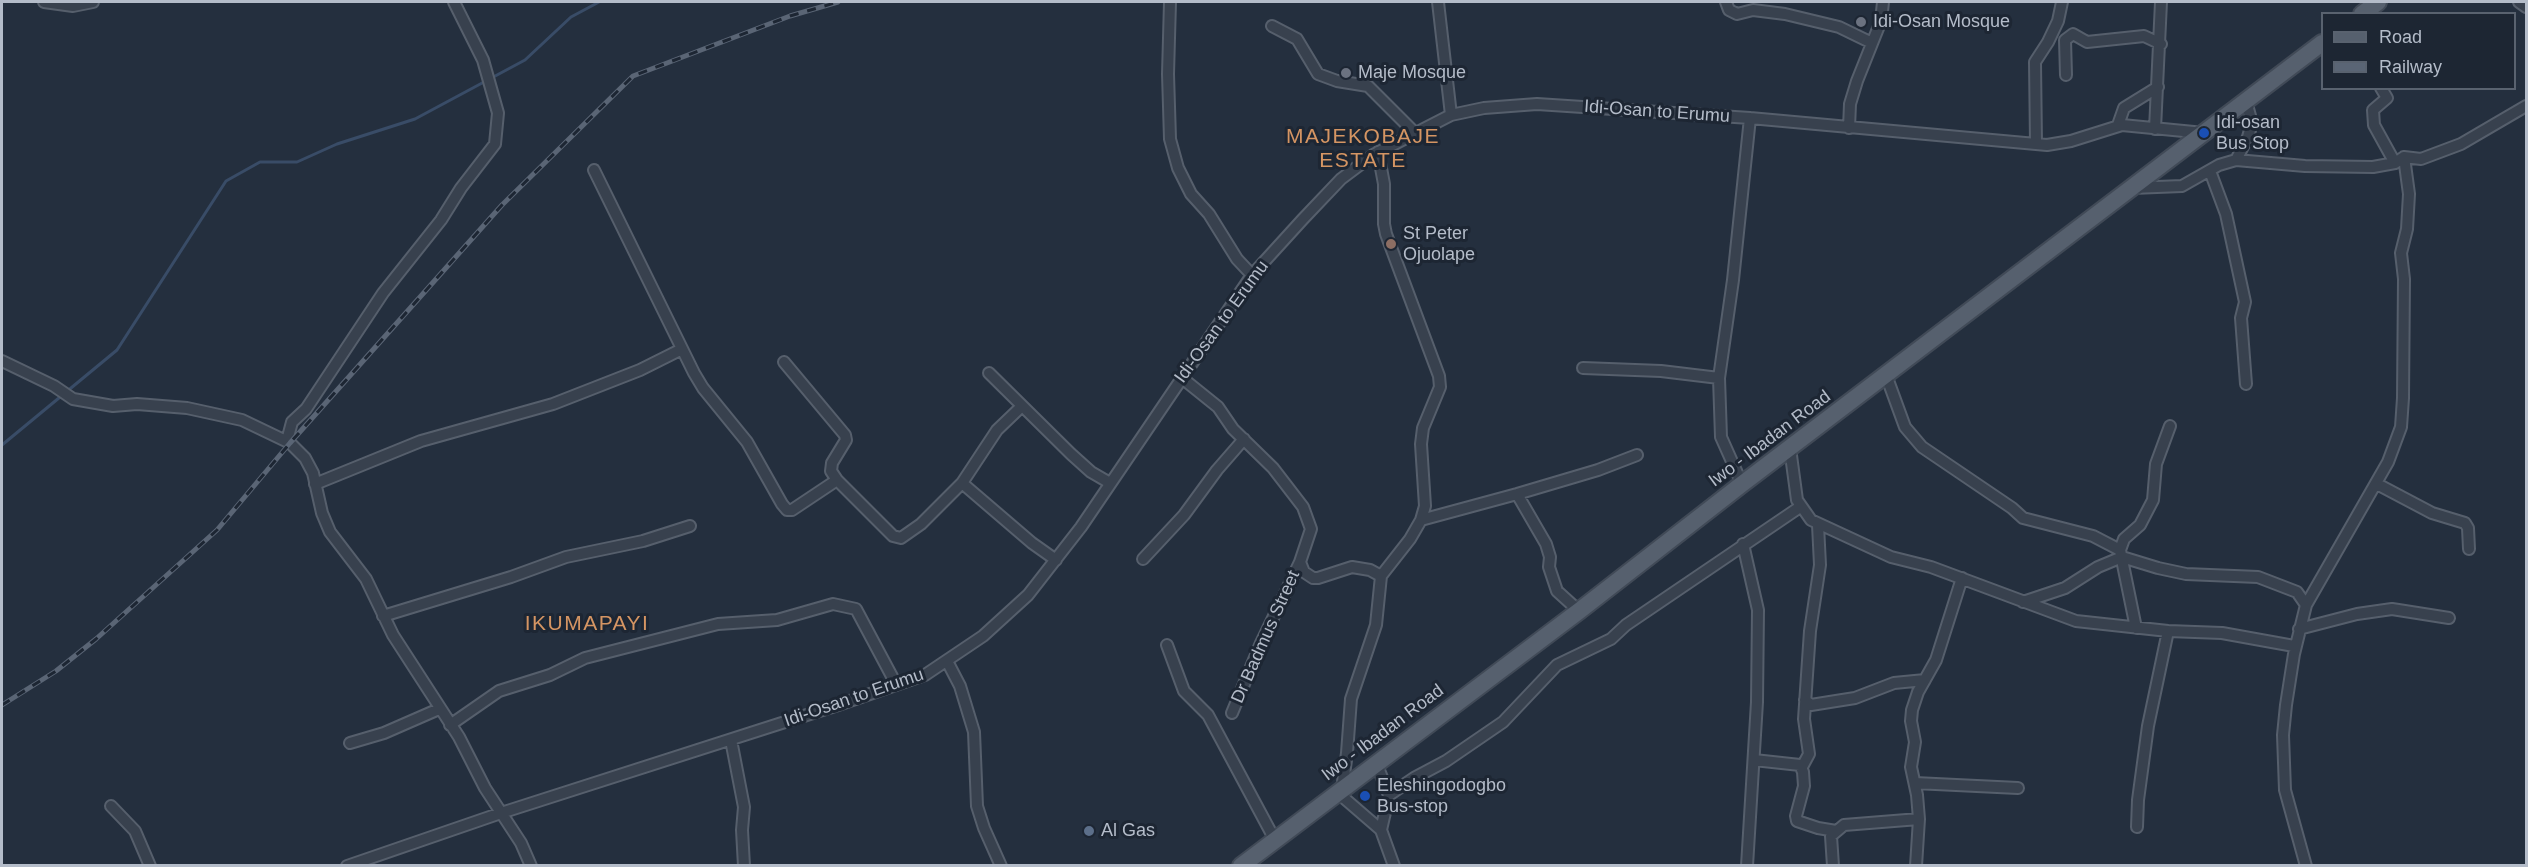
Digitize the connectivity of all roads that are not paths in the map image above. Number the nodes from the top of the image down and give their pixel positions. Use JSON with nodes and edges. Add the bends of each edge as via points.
{"nodes":[{"id":1,"x":44,"y":2,"type":"edge"},
{"id":2,"x":93,"y":2,"type":"edge"},
{"id":3,"x":454,"y":2,"type":"edge"},
{"id":4,"x":1170,"y":2,"type":"edge"},
{"id":5,"x":1438,"y":2,"type":"edge"},
{"id":6,"x":1726,"y":2,"type":"edge"},
{"id":7,"x":1883,"y":2,"type":"edge"},
{"id":8,"x":2062,"y":2,"type":"edge"},
{"id":9,"x":2161,"y":2,"type":"edge"},
{"id":10,"x":2378,"y":2,"type":"edge"},
{"id":11,"x":2519,"y":2,"type":"edge"},
{"id":12,"x":2526,"y":7,"type":"edge"},
{"id":13,"x":2365,"y":12,"type":"edge"},
{"id":14,"x":1272,"y":26,"type":"dead end"},
{"id":15,"x":1872,"y":43,"type":"junction"},
{"id":16,"x":2161,"y":44,"type":"junction"},
{"id":17,"x":2321,"y":45,"type":"edge"},
{"id":18,"x":2066,"y":75,"type":"dead end"},
{"id":19,"x":2158,"y":87,"type":"junction"},
{"id":20,"x":2381,"y":90,"type":"edge"},
{"id":21,"x":2246,"y":101,"type":"junction"},
{"id":22,"x":2526,"y":106,"type":"edge"},
{"id":23,"x":1452,"y":115,"type":"junction"},
{"id":24,"x":1750,"y":118,"type":"junction"},
{"id":25,"x":2118,"y":125,"type":"junction"},
{"id":26,"x":1849,"y":128,"type":"junction"},
{"id":27,"x":2156,"y":129,"type":"junction"},
{"id":28,"x":1414,"y":132,"type":"junction"},
{"id":29,"x":2204,"y":133,"type":"junction"},
{"id":30,"x":2036,"y":144,"type":"junction"},
{"id":31,"x":1378,"y":152,"type":"junction"},
{"id":32,"x":2236,"y":160,"type":"junction"},
{"id":33,"x":2400,"y":160,"type":"junction"},
{"id":34,"x":594,"y":170,"type":"dead end"},
{"id":35,"x":2210,"y":171,"type":"junction"},
{"id":36,"x":2132,"y":188,"type":"junction"},
{"id":37,"x":1252,"y":275,"type":"junction"},
{"id":38,"x":682,"y":349,"type":"junction"},
{"id":39,"x":2,"y":361,"type":"edge"},
{"id":40,"x":784,"y":362,"type":"dead end"},
{"id":41,"x":1583,"y":368,"type":"dead end"},
{"id":42,"x":989,"y":374,"type":"dead end"},
{"id":43,"x":1886,"y":375,"type":"junction"},
{"id":44,"x":1182,"y":378,"type":"junction"},
{"id":45,"x":1719,"y":378,"type":"junction"},
{"id":46,"x":2246,"y":384,"type":"dead end"},
{"id":47,"x":1022,"y":407,"type":"junction"},
{"id":48,"x":2170,"y":426,"type":"dead end"},
{"id":49,"x":1244,"y":439,"type":"junction"},
{"id":50,"x":290,"y":443,"type":"junction"},
{"id":51,"x":1790,"y":448,"type":"junction"},
{"id":52,"x":1637,"y":455,"type":"dead end"},
{"id":53,"x":837,"y":480,"type":"junction"},
{"id":54,"x":962,"y":483,"type":"junction"},
{"id":55,"x":1110,"y":483,"type":"junction"},
{"id":56,"x":315,"y":484,"type":"junction"},
{"id":57,"x":1742,"y":484,"type":"junction"},
{"id":58,"x":2377,"y":484,"type":"junction"},
{"id":59,"x":1517,"y":495,"type":"junction"},
{"id":60,"x":1800,"y":507,"type":"junction"},
{"id":61,"x":1421,"y":520,"type":"junction"},
{"id":62,"x":1818,"y":525,"type":"junction"},
{"id":63,"x":690,"y":526,"type":"dead end"},
{"id":64,"x":1743,"y":544,"type":"junction"},
{"id":65,"x":2469,"y":549,"type":"dead end"},
{"id":66,"x":2121,"y":553,"type":"junction"},
{"id":67,"x":1143,"y":559,"type":"dead end"},
{"id":68,"x":1056,"y":560,"type":"junction"},
{"id":69,"x":1300,"y":562,"type":"junction"},
{"id":70,"x":1381,"y":576,"type":"junction"},
{"id":71,"x":1962,"y":578,"type":"junction"},
{"id":72,"x":2315,"y":590,"type":"junction"},
{"id":73,"x":2297,"y":592,"type":"junction"},
{"id":74,"x":2023,"y":602,"type":"junction"},
{"id":75,"x":2306,"y":605,"type":"junction"},
{"id":76,"x":1580,"y":611,"type":"junction"},
{"id":77,"x":383,"y":616,"type":"junction"},
{"id":78,"x":2449,"y":618,"type":"dead end"},
{"id":79,"x":2136,"y":628,"type":"junction"},
{"id":80,"x":2168,"y":631,"type":"junction"},
{"id":81,"x":2296,"y":641,"type":"junction"},
{"id":82,"x":1167,"y":645,"type":"dead end"},
{"id":83,"x":947,"y":661,"type":"junction"},
{"id":84,"x":1925,"y":680,"type":"junction"},
{"id":85,"x":896,"y":684,"type":"junction"},
{"id":86,"x":1805,"y":700,"type":"junction"},
{"id":87,"x":439,"y":709,"type":"junction"},
{"id":88,"x":1232,"y":713,"type":"dead end"},
{"id":89,"x":450,"y":725,"type":"junction"},
{"id":90,"x":731,"y":740,"type":"junction"},
{"id":91,"x":350,"y":743,"type":"dead end"},
{"id":92,"x":1754,"y":760,"type":"junction"},
{"id":93,"x":1376,"y":763,"type":"junction"},
{"id":94,"x":1802,"y":767,"type":"junction"},
{"id":95,"x":1915,"y":783,"type":"junction"},
{"id":96,"x":2018,"y":788,"type":"dead end"},
{"id":97,"x":1339,"y":791,"type":"junction"},
{"id":98,"x":1389,"y":795,"type":"junction"},
{"id":99,"x":111,"y":806,"type":"dead end"},
{"id":100,"x":501,"y":813,"type":"junction"},
{"id":101,"x":1919,"y":819,"type":"junction"},
{"id":102,"x":2137,"y":827,"type":"dead end"},
{"id":103,"x":1381,"y":830,"type":"junction"},
{"id":104,"x":1836,"y":831,"type":"junction"},
{"id":105,"x":1275,"y":840,"type":"junction"},
{"id":106,"x":150,"y":866,"type":"edge"},
{"id":107,"x":347,"y":866,"type":"edge"},
{"id":108,"x":531,"y":866,"type":"edge"},
{"id":109,"x":744,"y":866,"type":"edge"},
{"id":110,"x":1001,"y":866,"type":"edge"},
{"id":111,"x":1240,"y":866,"type":"edge"},
{"id":112,"x":1394,"y":866,"type":"edge"},
{"id":113,"x":1747,"y":866,"type":"edge"},
{"id":114,"x":1833,"y":866,"type":"edge"},
{"id":115,"x":1916,"y":866,"type":"edge"},
{"id":116,"x":2306,"y":866,"type":"edge"}],
"edges":[{"from":1,"to":2,"type":"street","via":[[73,6]]},
{"from":3,"to":50,"type":"street","via":[[483,60],[498,113],[495,144],[383,293],[306,409],[292,422]]},
{"from":4,"to":37,"type":"street","via":[[1170,139],[1178,168],[1191,194]]},
{"from":5,"to":23,"type":"street"},
{"from":6,"to":15,"type":"street","via":[[1729,10],[1737,14],[1753,10],[1785,14],[1839,27]]},
{"from":7,"to":15,"type":"street"},
{"from":8,"to":30,"type":"street","via":[[2058,21],[2035,62]]},
{"from":9,"to":16,"type":"street"},
{"from":10,"to":13,"type":"main road"},
{"from":11,"to":12,"type":"street"},
{"from":14,"to":28,"type":"street","via":[[1297,39],[1318,74],[1368,86]]},
{"from":15,"to":26,"type":"street","via":[[1850,104]]},
{"from":16,"to":18,"type":"street","via":[[2144,36],[2087,42],[2073,34],[2065,40]]},
{"from":16,"to":19,"type":"street"},
{"from":17,"to":21,"type":"main road","name":"Iwo - Ibadan Road"},
{"from":19,"to":25,"type":"street","via":[[2124,108]]},
{"from":19,"to":27,"type":"street"},
{"from":20,"to":33,"type":"street","via":[[2387,98],[2373,110],[2374,125]]},
{"from":21,"to":29,"type":"main road","name":"Iwo - Ibadan Road"},
{"from":21,"to":32,"type":"street","via":[[2252,123]]},
{"from":22,"to":33,"type":"street","via":[[2461,144],[2421,159]]},
{"from":23,"to":24,"type":"street","name":"Idi-Osan to Erumu","via":[[1537,104]]},
{"from":23,"to":28,"type":"street","name":"Idi-Osan to Erumu"},
{"from":24,"to":26,"type":"street","name":"Idi-Osan to Erumu"},
{"from":24,"to":45,"type":"street"},
{"from":25,"to":27,"type":"street","name":"Idi-Osan to Erumu"},
{"from":25,"to":30,"type":"street","name":"Idi-Osan to Erumu","via":[[2072,141]]},
{"from":26,"to":30,"type":"street","name":"Idi-Osan to Erumu"},
{"from":27,"to":29,"type":"street","name":"Idi-Osan to Erumu"},
{"from":28,"to":31,"type":"street","name":"Idi-Osan to Erumu"},
{"from":29,"to":36,"type":"main road","name":"Iwo - Ibadan Road"},
{"from":31,"to":37,"type":"street","name":"Idi-Osan to Erumu","via":[[1341,178]]},
{"from":31,"to":61,"type":"street","via":[[1386,234],[1439,376],[1440,387],[1423,428],[1421,444],[1425,506]]},
{"from":32,"to":33,"type":"street","via":[[2373,167]]},
{"from":32,"to":35,"type":"street"},
{"from":33,"to":58,"type":"street","via":[[2409,194],[2401,253],[2401,427]]},
{"from":34,"to":38,"type":"street"},
{"from":35,"to":36,"type":"street","via":[[2182,186]]},
{"from":35,"to":46,"type":"street","via":[[2226,214],[2245,302],[2241,318]]},
{"from":36,"to":43,"type":"main road","name":"Iwo - Ibadan Road"},
{"from":37,"to":44,"type":"street","name":"Idi-Osan to Erumu"},
{"from":38,"to":53,"type":"street","via":[[704,388],[747,442],[787,510],[803,505]]},
{"from":38,"to":56,"type":"street","via":[[553,404],[421,441]]},
{"from":39,"to":50,"type":"street","via":[[73,399],[187,408],[242,420]]},
{"from":40,"to":53,"type":"street","via":[[844,435],[846,440],[832,463],[831,471]]},
{"from":41,"to":45,"type":"street"},
{"from":42,"to":47,"type":"street"},
{"from":43,"to":51,"type":"main road","name":"Iwo - Ibadan Road"},
{"from":43,"to":66,"type":"street","via":[[1905,427],[1922,447],[2023,519],[2077,530]]},
{"from":44,"to":49,"type":"street","via":[[1218,407]]},
{"from":44,"to":55,"type":"street","name":"Idi-Osan to Erumu"},
{"from":45,"to":57,"type":"street","via":[[1721,437]]},
{"from":47,"to":54,"type":"street","via":[[997,430]]},
{"from":47,"to":55,"type":"street","via":[[1091,472]]},
{"from":48,"to":66,"type":"street","via":[[2156,464],[2153,500],[2140,525],[2124,539]]},
{"from":49,"to":67,"type":"street","via":[[1184,515]]},
{"from":49,"to":69,"type":"street","name":"Dr Badmus Street","via":[[1273,468],[1309,520],[1310,535]]},
{"from":50,"to":56,"type":"street","via":[[306,458]]},
{"from":51,"to":57,"type":"main road","name":"Iwo - Ibadan Road"},
{"from":51,"to":60,"type":"street"},
{"from":52,"to":59,"type":"street"},
{"from":53,"to":54,"type":"street","via":[[893,536],[901,538]]},
{"from":54,"to":68,"type":"street"},
{"from":55,"to":68,"type":"street","name":"Idi-Osan to Erumu"},
{"from":56,"to":77,"type":"street","via":[[330,532],[366,579]]},
{"from":57,"to":76,"type":"main road","name":"Iwo - Ibadan Road"},
{"from":58,"to":65,"type":"street","via":[[2432,513],[2465,523]]},
{"from":58,"to":72,"type":"street"},
{"from":59,"to":61,"type":"street"},
{"from":59,"to":76,"type":"street","via":[[1546,544],[1557,591]]},
{"from":60,"to":62,"type":"street"},
{"from":60,"to":64,"type":"street"},
{"from":61,"to":70,"type":"street"},
{"from":62,"to":71,"type":"street","via":[[1891,557]]},
{"from":62,"to":86,"type":"street","via":[[1820,566]]},
{"from":63,"to":77,"type":"street","via":[[643,541],[566,557]]},
{"from":64,"to":92,"type":"street","via":[[1758,610]]},
{"from":64,"to":98,"type":"street","via":[[1611,639],[1557,665],[1503,722]]},
{"from":66,"to":73,"type":"street","via":[[2158,568],[2186,574],[2258,578]]},
{"from":66,"to":74,"type":"street","via":[[2065,588]]},
{"from":66,"to":79,"type":"street"},
{"from":68,"to":83,"type":"street","name":"Idi-Osan to Erumu","via":[[1028,595],[983,636]]},
{"from":69,"to":70,"type":"street","via":[[1304,572],[1313,578],[1352,567]]},
{"from":69,"to":88,"type":"street","name":"Dr Badmus Street"},
{"from":70,"to":97,"type":"street","via":[[1376,626],[1351,699],[1347,753]]},
{"from":71,"to":74,"type":"street"},
{"from":71,"to":84,"type":"street","via":[[1936,660]]},
{"from":72,"to":73,"type":"street"},
{"from":72,"to":75,"type":"street"},
{"from":73,"to":75,"type":"street"},
{"from":74,"to":79,"type":"street","via":[[2076,621]]},
{"from":75,"to":81,"type":"street"},
{"from":76,"to":93,"type":"main road","name":"Iwo - Ibadan Road"},
{"from":77,"to":87,"type":"street"},
{"from":78,"to":81,"type":"street","via":[[2392,609],[2357,614]]},
{"from":79,"to":80,"type":"street"},
{"from":80,"to":81,"type":"street"},
{"from":80,"to":102,"type":"street","via":[[2148,726]]},
{"from":81,"to":116,"type":"street","via":[[2283,735],[2285,790]]},
{"from":82,"to":105,"type":"street","via":[[1184,691],[1208,715]]},
{"from":83,"to":85,"type":"street","name":"Idi-Osan to Erumu","via":[[925,675]]},
{"from":83,"to":110,"type":"street","via":[[960,686],[974,732],[977,806]]},
{"from":84,"to":86,"type":"street","via":[[1894,683],[1845,700],[1811,705]]},
{"from":84,"to":95,"type":"street","via":[[1911,721]]},
{"from":85,"to":89,"type":"street","via":[[856,609],[833,604],[777,620],[718,624],[585,658],[550,675],[499,691]]},
{"from":85,"to":90,"type":"street","name":"Idi-Osan to Erumu"},
{"from":86,"to":94,"type":"street","via":[[1804,732],[1809,754]]},
{"from":87,"to":89,"type":"street"},
{"from":87,"to":91,"type":"street"},
{"from":89,"to":100,"type":"street"},
{"from":90,"to":100,"type":"street","name":"Idi-Osan to Erumu"},
{"from":90,"to":109,"type":"street","via":[[744,807]]},
{"from":92,"to":94,"type":"street","via":[[1796,763]]},
{"from":92,"to":113,"type":"street"},
{"from":93,"to":97,"type":"main road","name":"Iwo - Ibadan Road"},
{"from":93,"to":98,"type":"street"},
{"from":94,"to":104,"type":"street","via":[[1804,786],[1797,821]]},
{"from":95,"to":96,"type":"street"},
{"from":95,"to":101,"type":"street"},
{"from":97,"to":103,"type":"street"},
{"from":97,"to":105,"type":"main road","name":"Iwo - Ibadan Road"},
{"from":98,"to":103,"type":"street"},
{"from":99,"to":106,"type":"street","via":[[135,831]]},
{"from":100,"to":107,"type":"street","name":"Idi-Osan to Erumu"},
{"from":100,"to":108,"type":"street"},
{"from":101,"to":104,"type":"street","via":[[1844,825]]},
{"from":101,"to":115,"type":"street"},
{"from":103,"to":112,"type":"street"},
{"from":104,"to":114,"type":"street","via":[[1831,836]]},
{"from":105,"to":111,"type":"main road","name":"Iwo - Ibadan Road"}]}
